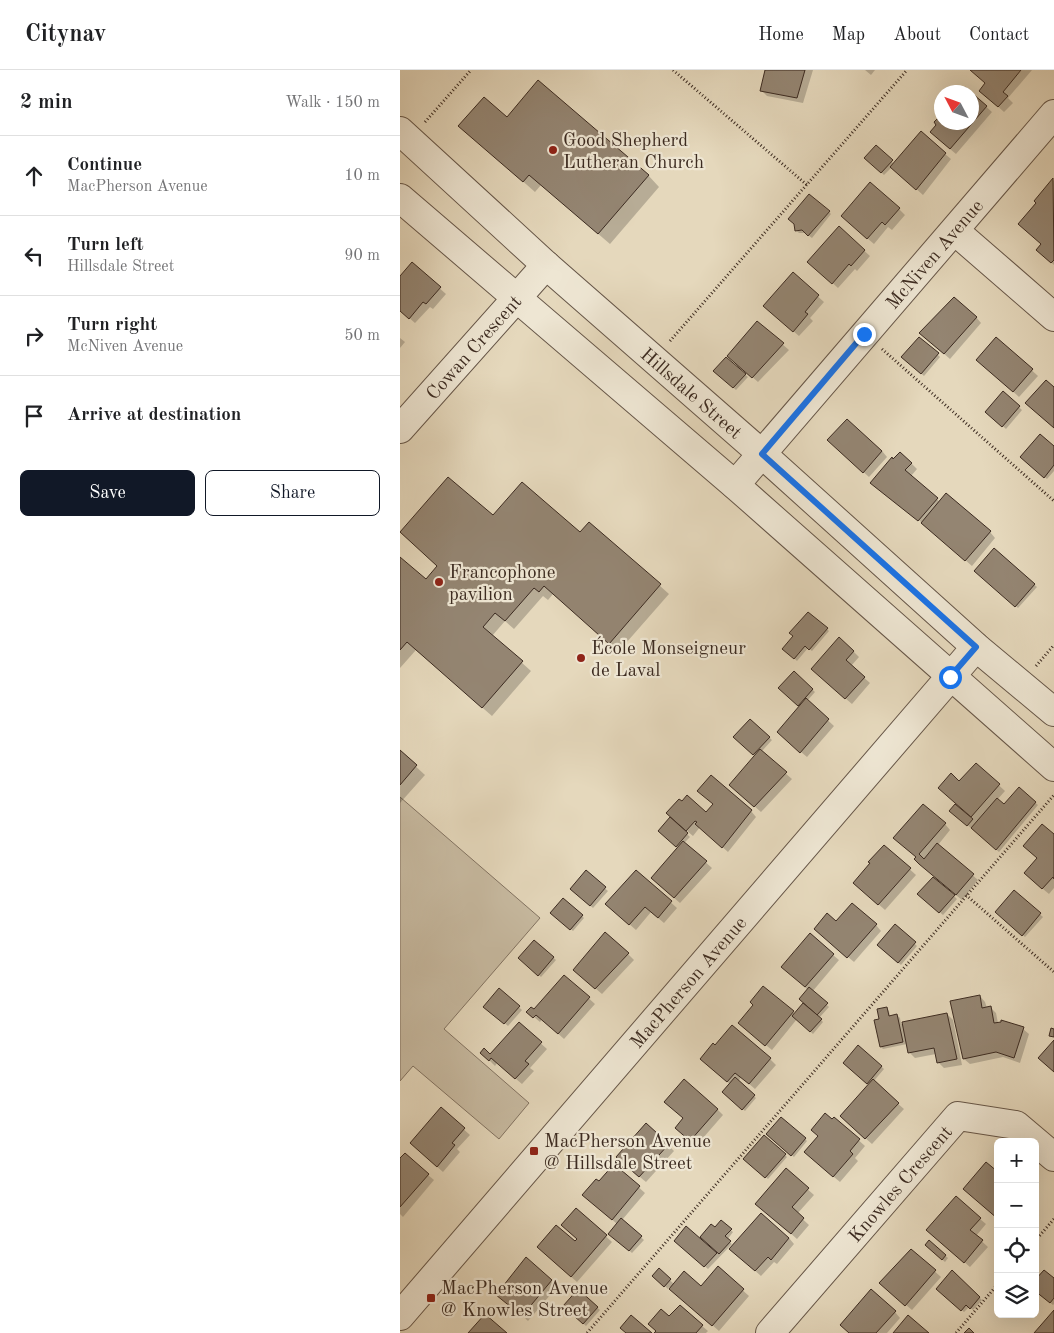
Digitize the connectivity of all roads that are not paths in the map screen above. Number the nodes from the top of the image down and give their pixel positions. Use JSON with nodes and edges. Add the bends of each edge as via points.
{"nodes":[{"id":1,"x":1054,"y":114,"type":"edge"},
{"id":2,"x":405,"y":136,"type":"edge"},
{"id":3,"x":400,"y":198,"type":"edge"},
{"id":4,"x":955,"y":231,"type":"junction"},
{"id":5,"x":546,"y":265,"type":"junction"},
{"id":6,"x":516,"y":298,"type":"junction"},
{"id":7,"x":1054,"y":317,"type":"edge"},
{"id":8,"x":400,"y":429,"type":"edge"},
{"id":9,"x":762,"y":454,"type":"junction"},
{"id":10,"x":735,"y":485,"type":"junction"},
{"id":11,"x":976,"y":647,"type":"junction"},
{"id":12,"x":950,"y":677,"type":"junction"},
{"id":13,"x":1054,"y":712,"type":"edge"},
{"id":14,"x":1054,"y":767,"type":"edge"},
{"id":15,"x":1054,"y":1157,"type":"edge"},
{"id":16,"x":400,"y":1316,"type":"edge"},
{"id":17,"x":770,"y":1333,"type":"edge"}],
"edges":[{"from":1,"to":4,"type":"street","name":"McNiven Avenue"},
{"from":2,"to":5,"type":"street","name":"Hillsdale Street"},
{"from":3,"to":6,"type":"street"},
{"from":4,"to":7,"type":"street"},
{"from":4,"to":9,"type":"street","name":"McNiven Avenue"},
{"from":5,"to":6,"type":"street","name":"Cowan Crescent"},
{"from":5,"to":9,"type":"street","name":"Hillsdale Street"},
{"from":6,"to":8,"type":"street","name":"Cowan Crescent"},
{"from":6,"to":10,"type":"street"},
{"from":9,"to":10,"type":"street","name":"McNiven Avenue"},
{"from":9,"to":11,"type":"street","name":"Hillsdale Street"},
{"from":10,"to":12,"type":"street"},
{"from":11,"to":12,"type":"street","name":"MacPherson Avenue"},
{"from":11,"to":13,"type":"street","name":"Hillsdale Street"},
{"from":12,"to":14,"type":"street"},
{"from":12,"to":16,"type":"street","name":"MacPherson Avenue"},
{"from":15,"to":17,"type":"street","name":"Knowles Crescent","via":[[1016,1125],[958,1116]]}]}
